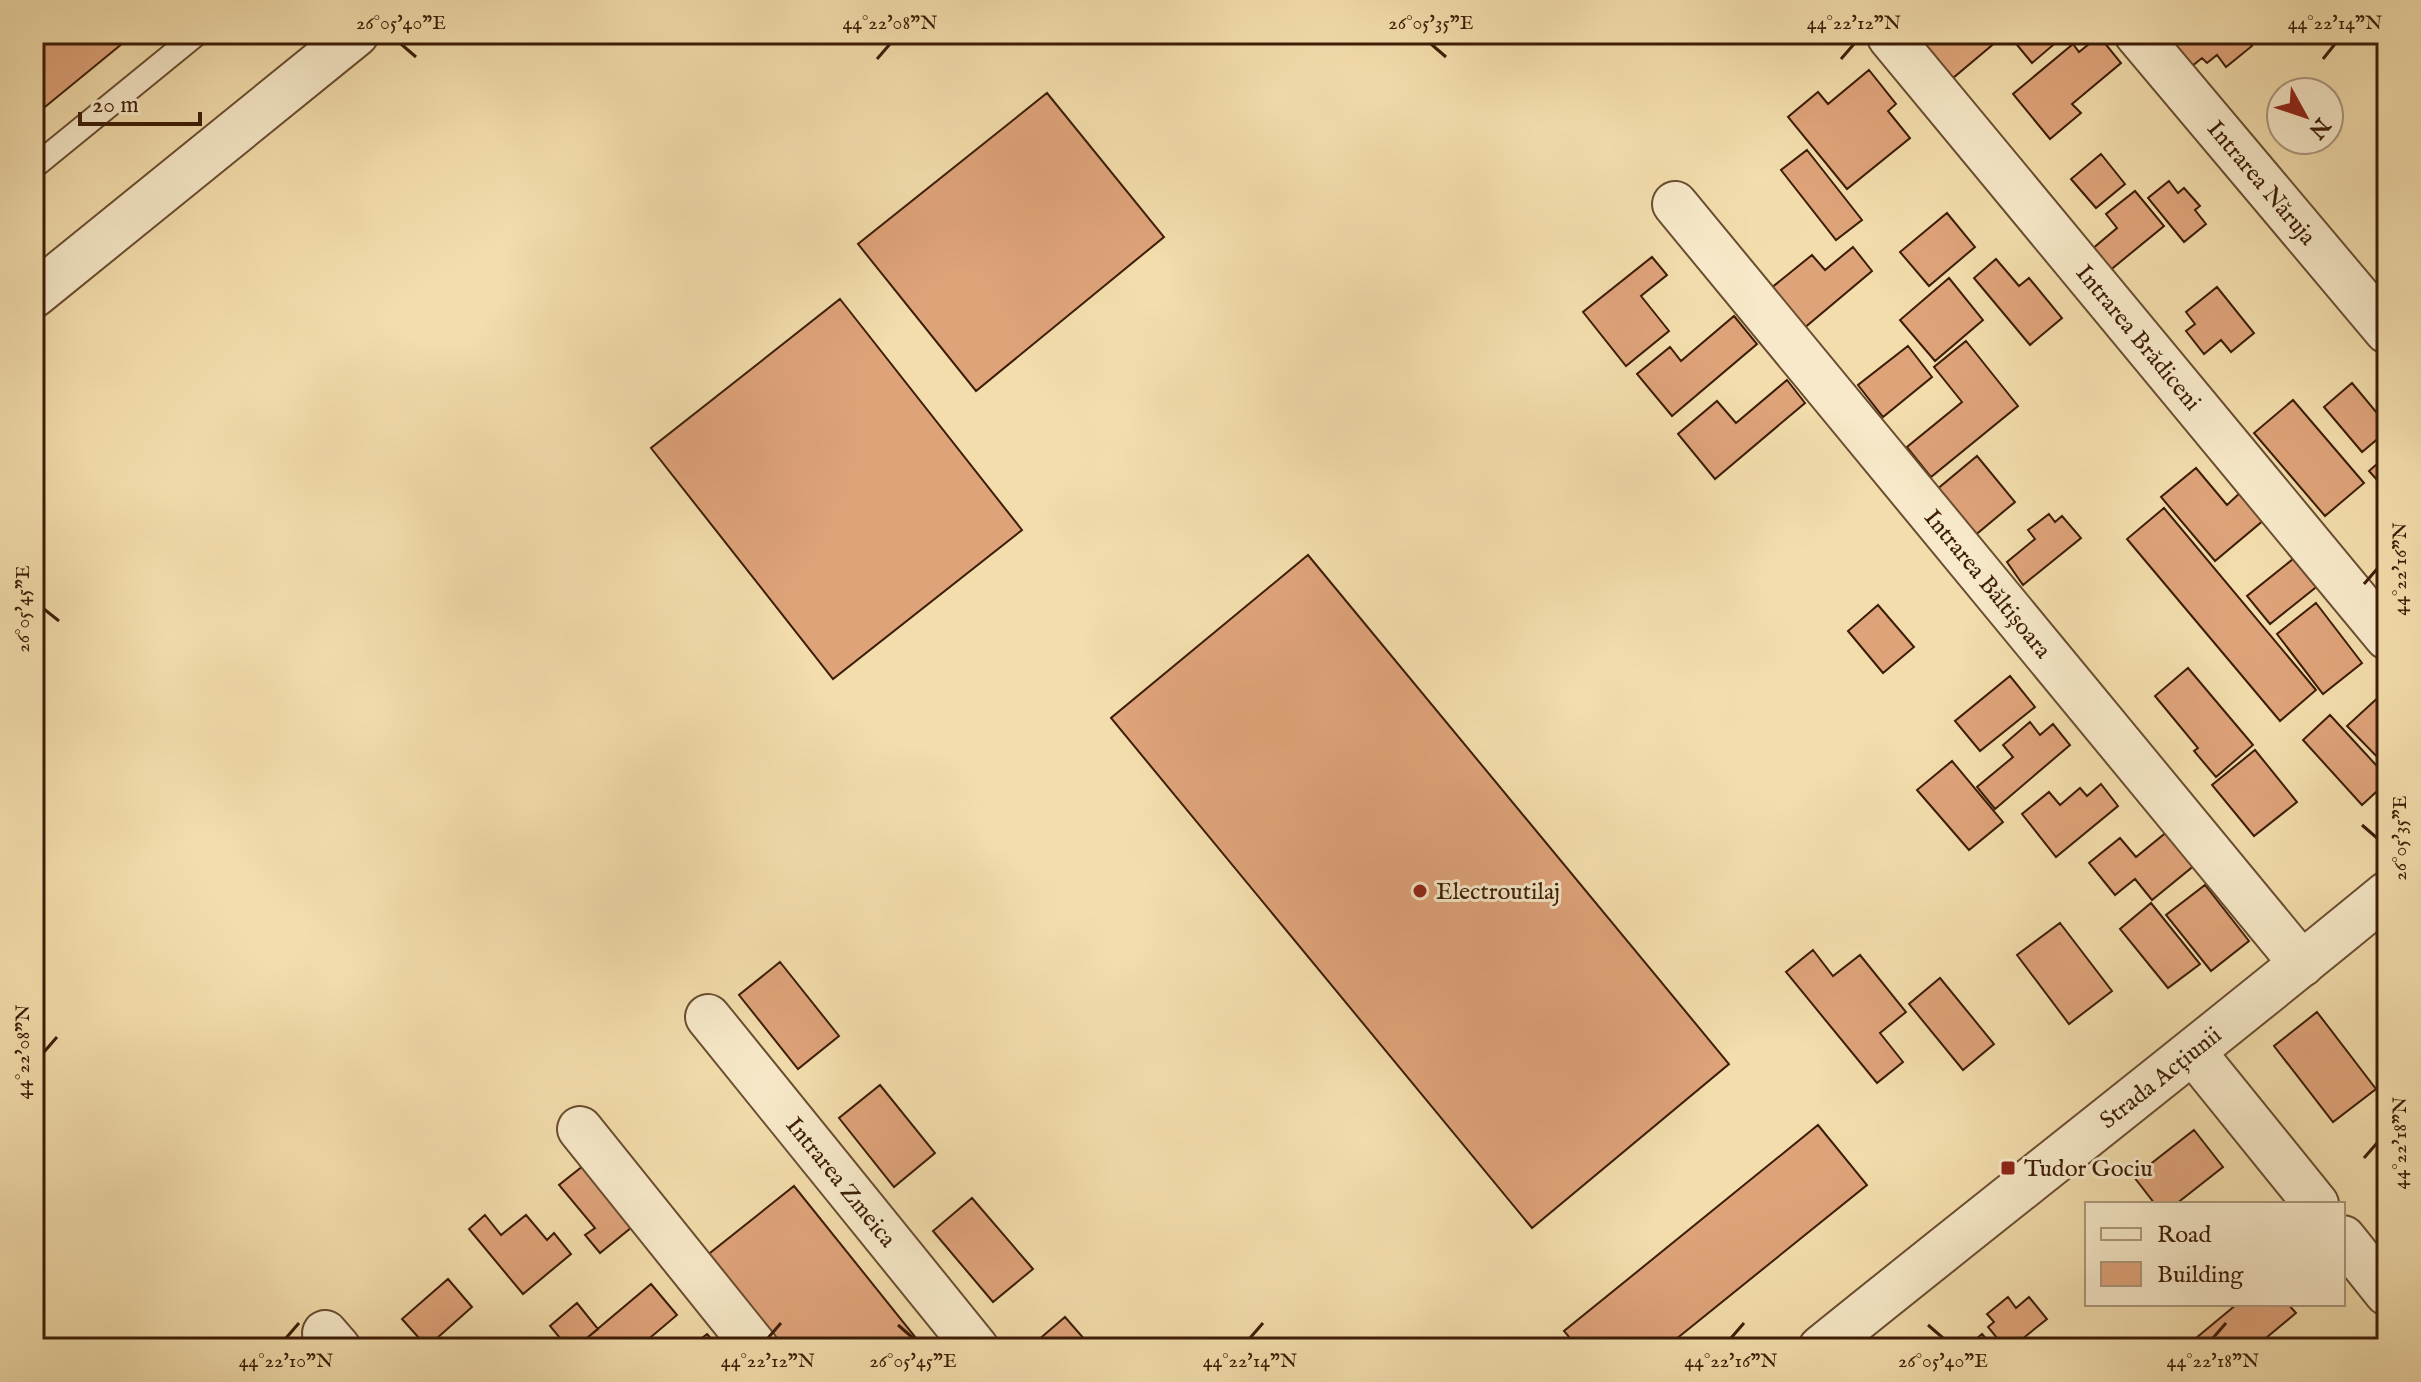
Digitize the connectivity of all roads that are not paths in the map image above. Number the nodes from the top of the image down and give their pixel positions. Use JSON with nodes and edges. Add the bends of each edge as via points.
{"nodes":[{"id":1,"x":197,"y":34,"type":"edge"},
{"id":2,"x":356,"y":34,"type":"edge"},
{"id":3,"x":2137,"y":34,"type":"edge"},
{"id":4,"x":1890,"y":37,"type":"dead end"},
{"id":5,"x":34,"y":167,"type":"edge"},
{"id":6,"x":1675,"y":204,"type":"dead end"},
{"id":7,"x":34,"y":295,"type":"edge"},
{"id":8,"x":2387,"y":331,"type":"edge"},
{"id":9,"x":2387,"y":637,"type":"edge"},
{"id":10,"x":2387,"y":894,"type":"edge"},
{"id":11,"x":2302,"y":964,"type":"junction"},
{"id":12,"x":708,"y":1017,"type":"dead end"},
{"id":13,"x":2193,"y":1052,"type":"junction"},
{"id":14,"x":580,"y":1129,"type":"dead end"},
{"id":15,"x":2314,"y":1202,"type":"edge"},
{"id":16,"x":2345,"y":1240,"type":"edge"},
{"id":17,"x":2387,"y":1293,"type":"edge"},
{"id":18,"x":756,"y":1348,"type":"edge"},
{"id":19,"x":976,"y":1348,"type":"edge"},
{"id":20,"x":1821,"y":1348,"type":"edge"}],
"edges":[{"from":1,"to":5,"type":"lane"},
{"from":2,"to":7,"type":"street"},
{"from":3,"to":8,"type":"street","name":"Intrarea Năruja"},
{"from":4,"to":9,"type":"street","name":"Intrarea Brădiceni"},
{"from":6,"to":11,"type":"street","name":"Intrarea Băltișoara"},
{"from":10,"to":11,"type":"street","name":"Strada Acțiunii"},
{"from":11,"to":13,"type":"street","name":"Strada Acțiunii"},
{"from":12,"to":19,"type":"street","name":"Intrarea Zmeica"},
{"from":13,"to":15,"type":"street"},
{"from":13,"to":20,"type":"street","name":"Strada Acțiunii"},
{"from":14,"to":18,"type":"street"},
{"from":16,"to":17,"type":"street"}]}
